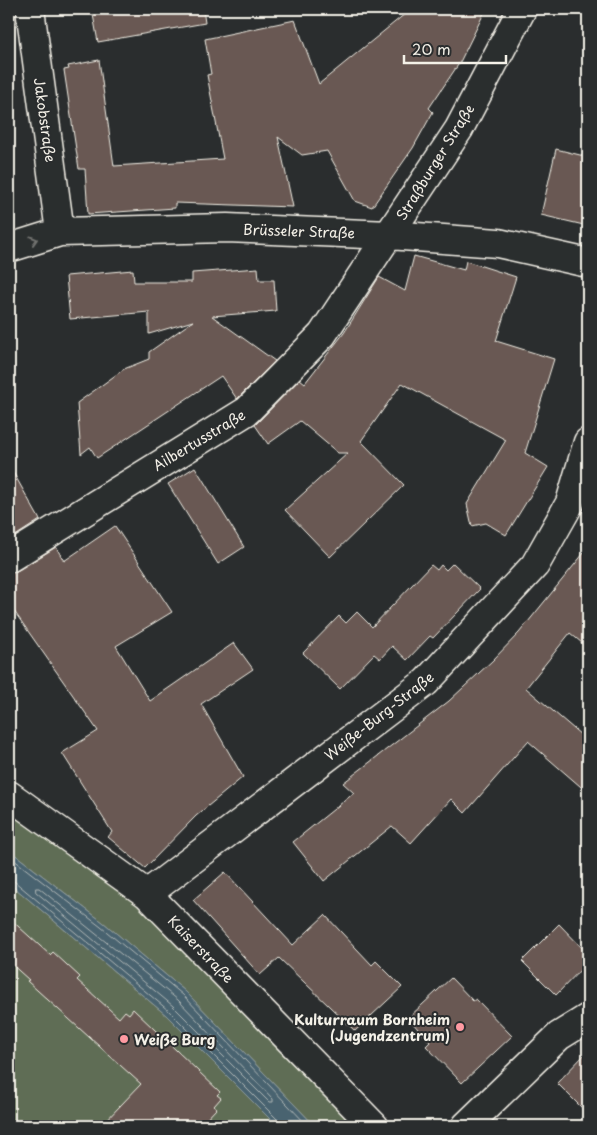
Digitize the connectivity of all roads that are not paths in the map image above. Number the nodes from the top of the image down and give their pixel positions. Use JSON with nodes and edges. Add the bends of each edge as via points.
{"nodes":[{"id":1,"x":30,"y":9,"type":"edge"},
{"id":2,"x":522,"y":9,"type":"edge"},
{"id":3,"x":60,"y":232,"type":"junction"},
{"id":4,"x":389,"y":234,"type":"junction"},
{"id":5,"x":9,"y":248,"type":"edge"},
{"id":6,"x":588,"y":263,"type":"edge"},
{"id":7,"x":588,"y":442,"type":"edge"},
{"id":8,"x":9,"y":558,"type":"edge"},
{"id":9,"x":9,"y":795,"type":"edge"},
{"id":10,"x":147,"y":894,"type":"junction"},
{"id":11,"x":588,"y":1018,"type":"edge"},
{"id":12,"x":374,"y":1126,"type":"edge"},
{"id":13,"x":466,"y":1126,"type":"edge"}],
"edges":[{"from":1,"to":3,"type":"street","name":"Jakobstraße"},
{"from":2,"to":4,"type":"street","name":"Straßburger Straße","via":[[460,129]]},
{"from":3,"to":4,"type":"street","name":"Brüsseler Straße","via":[[227,228]]},
{"from":5,"to":3,"type":"street","name":"Brüsseler Straße","one_way":true},
{"from":4,"to":6,"type":"street","name":"Brüsseler Straße","via":[[498,242]]},
{"from":4,"to":8,"type":"street","name":"Ailbertusstraße","via":[[322,335],[247,411]]},
{"from":7,"to":10,"type":"street","name":"Weiße-Burg-Straße","via":[[570,503],[535,565],[426,682]]},
{"from":9,"to":10,"type":"street","name":"Kaiserstraße"},
{"from":10,"to":12,"type":"street","name":"Kaiserstraße"},
{"from":11,"to":13,"type":"street","via":[[559,1036]]}]}
